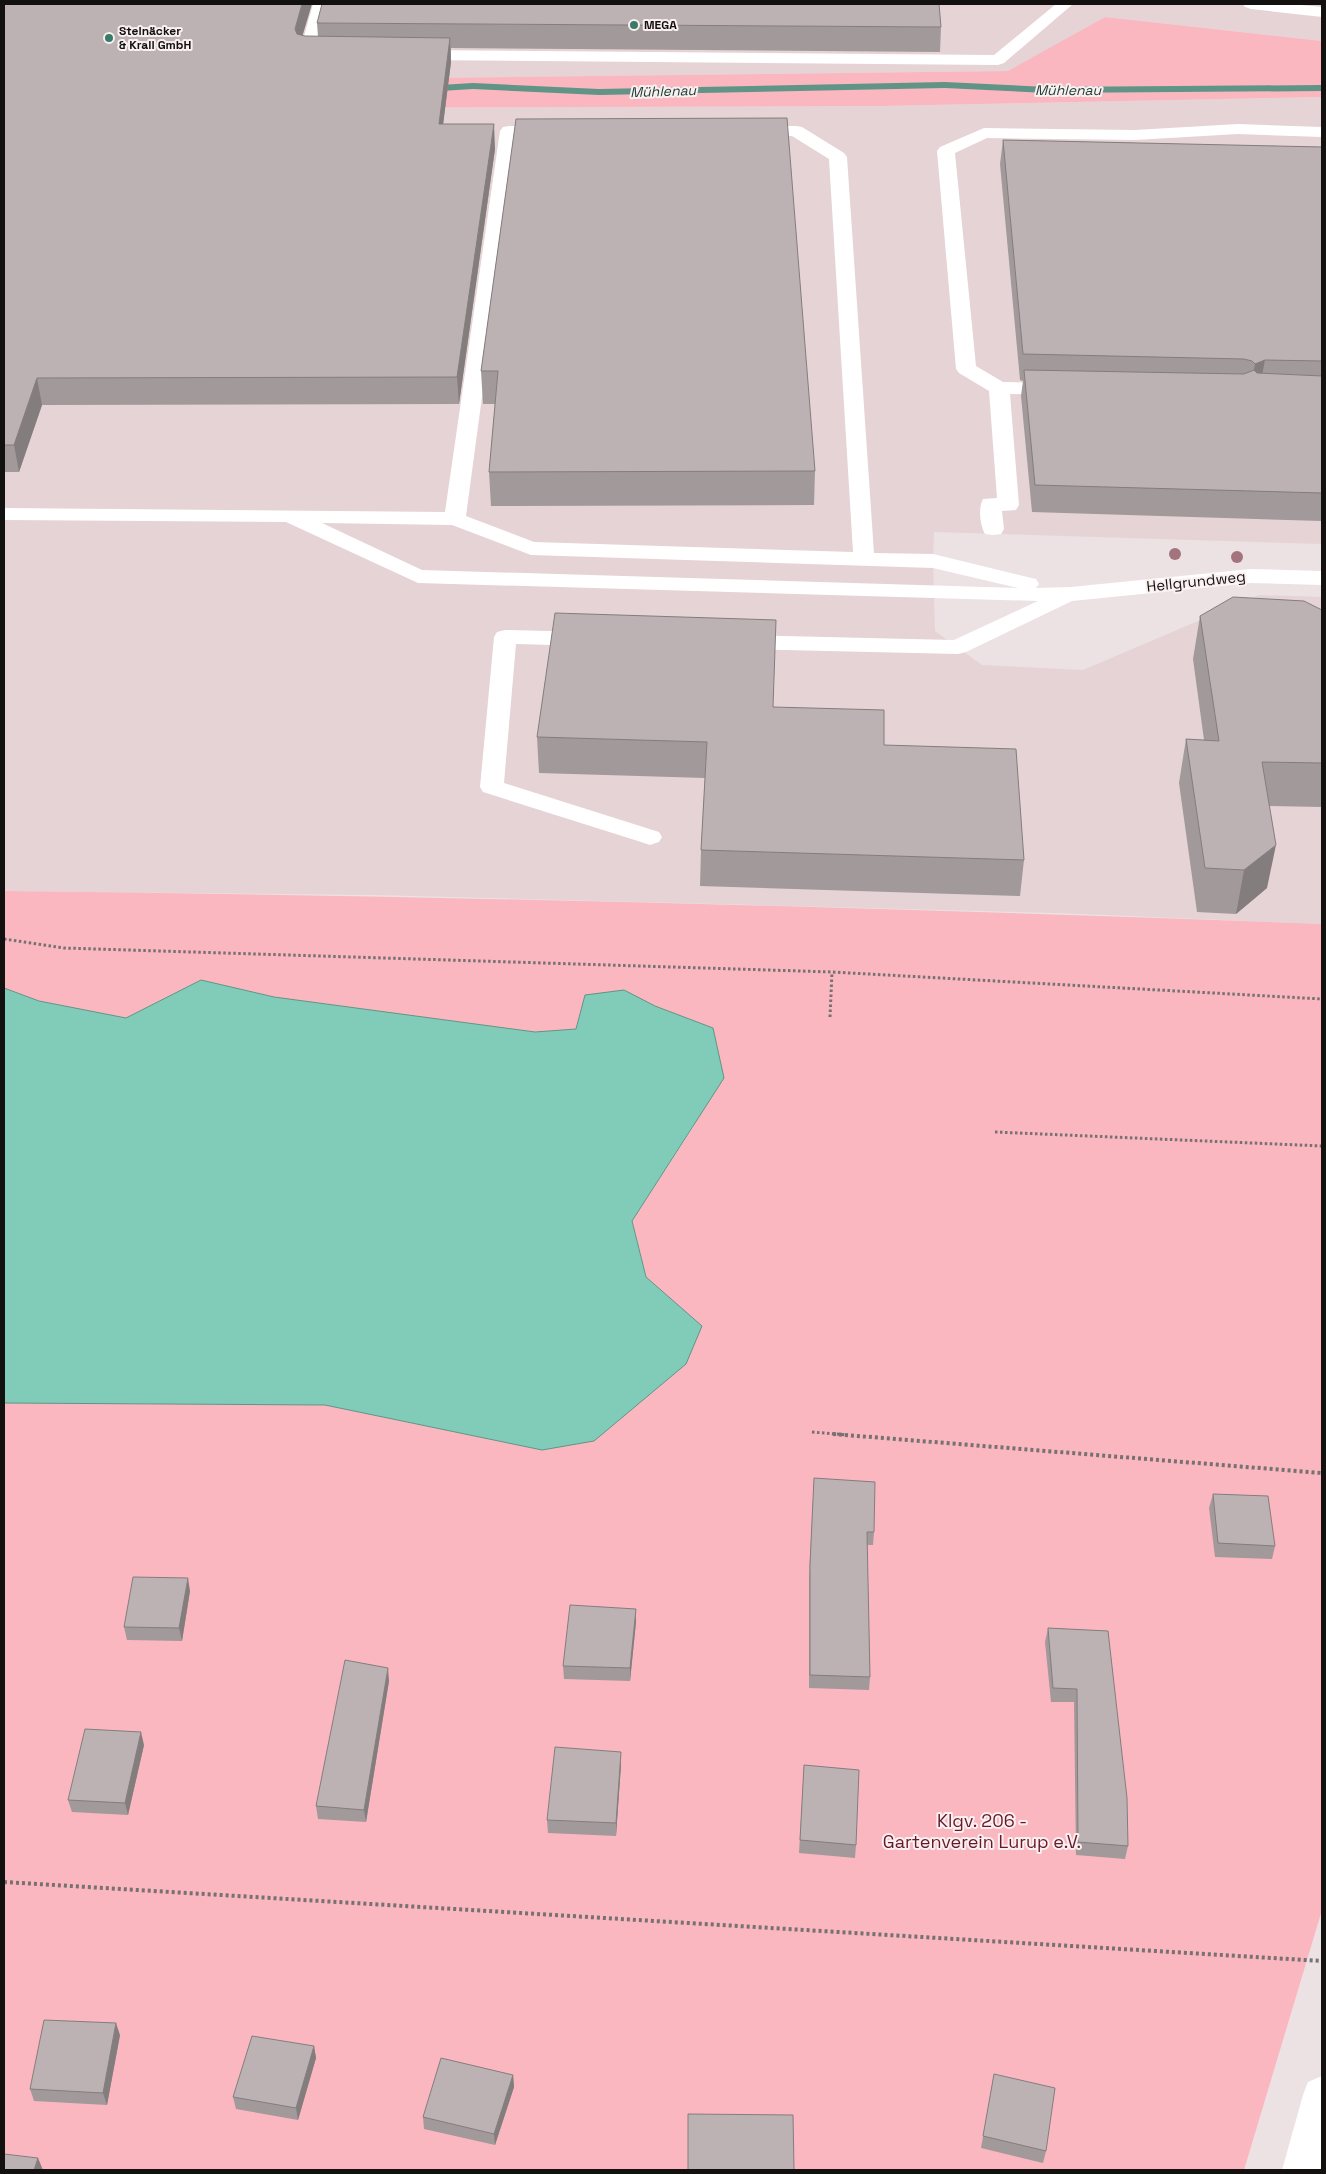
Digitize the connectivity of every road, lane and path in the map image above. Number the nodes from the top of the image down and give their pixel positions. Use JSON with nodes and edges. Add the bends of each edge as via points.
{"nodes":[{"id":1,"x":321,"y":4,"type":"edge"},
{"id":2,"x":1065,"y":4,"type":"edge"},
{"id":3,"x":1251,"y":4,"type":"edge"},
{"id":4,"x":1322,"y":12,"type":"edge"},
{"id":5,"x":346,"y":55,"type":"edge"},
{"id":6,"x":395,"y":55,"type":"edge"},
{"id":7,"x":568,"y":131,"type":"edge"},
{"id":8,"x":737,"y":131,"type":"edge"},
{"id":9,"x":1322,"y":132,"type":"edge"},
{"id":10,"x":999,"y":388,"type":"junction"},
{"id":11,"x":1076,"y":390,"type":"edge"},
{"id":12,"x":4,"y":514,"type":"edge"},
{"id":13,"x":290,"y":516,"type":"junction"},
{"id":14,"x":455,"y":518,"type":"junction"},
{"id":15,"x":993,"y":529,"type":"dead end"},
{"id":16,"x":864,"y":558,"type":"junction"},
{"id":17,"x":1322,"y":578,"type":"edge"},
{"id":18,"x":1071,"y":594,"type":"junction"},
{"id":19,"x":613,"y":639,"type":"edge"},
{"id":20,"x":721,"y":642,"type":"edge"},
{"id":21,"x":650,"y":837,"type":"dead end"},
{"id":22,"x":4,"y":939,"type":"edge"},
{"id":23,"x":832,"y":972,"type":"junction"},
{"id":24,"x":1322,"y":999,"type":"edge"},
{"id":25,"x":830,"y":1017,"type":"dead end"},
{"id":26,"x":995,"y":1132,"type":"dead end"},
{"id":27,"x":1322,"y":1146,"type":"edge"},
{"id":28,"x":812,"y":1432,"type":"dead end"},
{"id":29,"x":1322,"y":1473,"type":"edge"},
{"id":30,"x":4,"y":1882,"type":"edge"},
{"id":31,"x":1322,"y":1961,"type":"edge"},
{"id":32,"x":1322,"y":2095,"type":"edge"},
{"id":33,"x":1301,"y":2170,"type":"edge"}],
"edges":[{"from":1,"to":5,"type":"street","via":[[307,54]]},
{"from":2,"to":6,"type":"street","via":[[998,60]]},
{"from":3,"to":4,"type":"street"},
{"from":7,"to":14,"type":"street","via":[[508,131]]},
{"from":8,"to":16,"type":"street","via":[[796,131],[838,157]]},
{"from":9,"to":10,"type":"street","via":[[1238,129],[1135,135],[984,133],[946,151],[966,369]]},
{"from":10,"to":11,"type":"street"},
{"from":10,"to":15,"type":"street","via":[[1008,505],[991,504]]},
{"from":12,"to":13,"type":"street"},
{"from":13,"to":14,"type":"street"},
{"from":13,"to":18,"type":"street","via":[[418,576]]},
{"from":14,"to":16,"type":"street","via":[[531,548]]},
{"from":16,"to":18,"type":"street","via":[[933,561]]},
{"from":17,"to":18,"type":"street","name":"Hellgrundweg","via":[[1251,576]]},
{"from":18,"to":20,"type":"street","via":[[958,647]]},
{"from":19,"to":21,"type":"street","via":[[505,637],[492,787]]},
{"from":22,"to":23,"type":"path","via":[[64,948]]},
{"from":23,"to":24,"type":"path"},
{"from":23,"to":25,"type":"path"},
{"from":26,"to":27,"type":"path"},
{"from":28,"to":29,"type":"path"},
{"from":30,"to":31,"type":"path"},
{"from":32,"to":33,"type":"street"}]}
